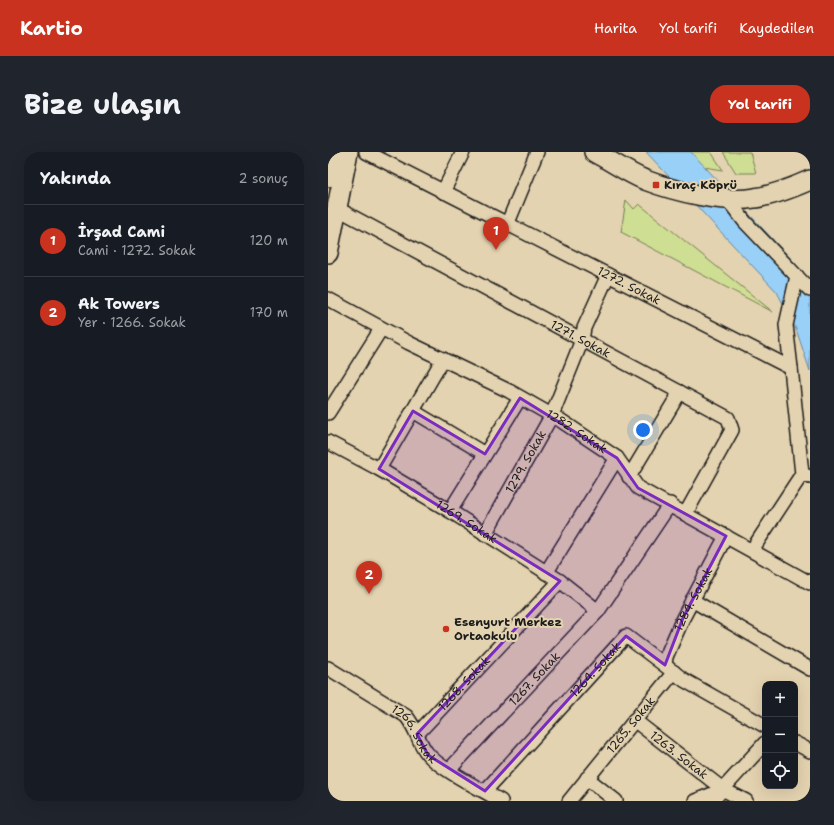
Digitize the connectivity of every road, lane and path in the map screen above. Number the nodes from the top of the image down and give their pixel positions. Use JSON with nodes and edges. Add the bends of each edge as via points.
{"nodes":[{"id":1,"x":332,"y":152,"type":"edge"},
{"id":2,"x":348,"y":152,"type":"edge"},
{"id":3,"x":366,"y":152,"type":"edge"},
{"id":4,"x":463,"y":152,"type":"edge"},
{"id":5,"x":537,"y":152,"type":"edge"},
{"id":6,"x":594,"y":152,"type":"edge"},
{"id":7,"x":328,"y":177,"type":"edge"},
{"id":8,"x":810,"y":180,"type":"edge"},
{"id":9,"x":443,"y":192,"type":"junction"},
{"id":10,"x":728,"y":200,"type":"junction"},
{"id":11,"x":338,"y":209,"type":"junction"},
{"id":12,"x":507,"y":225,"type":"junction"},
{"id":13,"x":328,"y":253,"type":"edge"},
{"id":14,"x":608,"y":275,"type":"junction"},
{"id":15,"x":797,"y":276,"type":"junction"},
{"id":16,"x":810,"y":290,"type":"edge"},
{"id":17,"x":328,"y":299,"type":"edge"},
{"id":18,"x":381,"y":329,"type":"junction"},
{"id":19,"x":582,"y":340,"type":"junction"},
{"id":20,"x":443,"y":360,"type":"junction"},
{"id":21,"x":791,"y":368,"type":"junction"},
{"id":22,"x":680,"y":392,"type":"junction"},
{"id":23,"x":520,"y":398,"type":"junction"},
{"id":24,"x":413,"y":411,"type":"junction"},
{"id":25,"x":328,"y":413,"type":"edge"},
{"id":26,"x":552,"y":416,"type":"junction"},
{"id":27,"x":328,"y":442,"type":"edge"},
{"id":28,"x":485,"y":454,"type":"junction"},
{"id":29,"x":617,"y":458,"type":"junction"},
{"id":30,"x":379,"y":469,"type":"junction"},
{"id":31,"x":806,"y":475,"type":"edge"},
{"id":32,"x":629,"y":476,"type":"junction"},
{"id":33,"x":670,"y":504,"type":"junction"},
{"id":34,"x":450,"y":511,"type":"junction"},
{"id":35,"x":686,"y":513,"type":"junction"},
{"id":36,"x":485,"y":534,"type":"junction"},
{"id":37,"x":726,"y":536,"type":"junction"},
{"id":38,"x":752,"y":550,"type":"junction"},
{"id":39,"x":546,"y":573,"type":"junction"},
{"id":40,"x":560,"y":581,"type":"junction"},
{"id":41,"x":810,"y":583,"type":"edge"},
{"id":42,"x":692,"y":600,"type":"junction"},
{"id":43,"x":598,"y":611,"type":"junction"},
{"id":44,"x":328,"y":668,"type":"edge"},
{"id":45,"x":669,"y":668,"type":"junction"},
{"id":46,"x":810,"y":669,"type":"edge"},
{"id":47,"x":634,"y":720,"type":"junction"},
{"id":48,"x":762,"y":724,"type":"edge"},
{"id":49,"x":417,"y":734,"type":"junction"},
{"id":50,"x":798,"y":745,"type":"edge"},
{"id":51,"x":762,"y":746,"type":"edge"},
{"id":52,"x":810,"y":751,"type":"edge"},
{"id":53,"x":449,"y":770,"type":"junction"},
{"id":54,"x":588,"y":778,"type":"junction"},
{"id":55,"x":724,"y":790,"type":"junction"},
{"id":56,"x":485,"y":791,"type":"junction"},
{"id":57,"x":501,"y":801,"type":"edge"},
{"id":58,"x":569,"y":801,"type":"edge"},
{"id":59,"x":616,"y":801,"type":"edge"},
{"id":60,"x":695,"y":801,"type":"edge"},
{"id":61,"x":712,"y":801,"type":"edge"},
{"id":62,"x":746,"y":801,"type":"edge"}],
"edges":[{"from":1,"to":7,"type":"main road"},
{"from":2,"to":11,"type":"main road"},
{"from":3,"to":9,"type":"street","name":"1272. Sokak"},
{"from":4,"to":9,"type":"street"},
{"from":5,"to":12,"type":"street"},
{"from":6,"to":10,"type":"main road","via":[[644,179],[691,193]]},
{"from":8,"to":10,"type":"main road","via":[[778,194],[754,199]]},
{"from":9,"to":12,"type":"street","name":"1272. Sokak"},
{"from":10,"to":15,"type":"street"},
{"from":11,"to":13,"type":"main road"},
{"from":11,"to":19,"type":"street","name":"1271. Sokak"},
{"from":12,"to":14,"type":"street","name":"1272. Sokak"},
{"from":14,"to":19,"type":"street","name":"1279. Sokak","via":[[584,328]]},
{"from":14,"to":21,"type":"street","name":"1272. Sokak"},
{"from":15,"to":16,"type":"street"},
{"from":15,"to":21,"type":"street","via":[[786,325]]},
{"from":17,"to":18,"type":"street","name":"1282. Sokak"},
{"from":18,"to":20,"type":"street","name":"1282. Sokak"},
{"from":18,"to":25,"type":"street"},
{"from":19,"to":22,"type":"street","name":"1271. Sokak"},
{"from":19,"to":26,"type":"street","name":"1279. Sokak"},
{"from":20,"to":23,"type":"street","name":"1282. Sokak"},
{"from":20,"to":24,"type":"street"},
{"from":21,"to":31,"type":"street"},
{"from":22,"to":32,"type":"street"},
{"from":22,"to":35,"type":"street","name":"1271. Sokak","via":[[728,418],[732,430]]},
{"from":23,"to":26,"type":"street","name":"1282. Sokak"},
{"from":23,"to":28,"type":"street"},
{"from":24,"to":28,"type":"street"},
{"from":24,"to":30,"type":"street"},
{"from":26,"to":29,"type":"street","name":"1282. Sokak"},
{"from":26,"to":36,"type":"street","name":"1279. Sokak"},
{"from":27,"to":30,"type":"street","name":"1269. Sokak"},
{"from":28,"to":34,"type":"street"},
{"from":29,"to":32,"type":"street","name":"1282. Sokak"},
{"from":29,"to":39,"type":"street"},
{"from":30,"to":34,"type":"street","name":"1269. Sokak"},
{"from":31,"to":38,"type":"street"},
{"from":32,"to":33,"type":"street","name":"1282. Sokak","via":[[638,488]]},
{"from":33,"to":35,"type":"street","name":"1282. Sokak"},
{"from":33,"to":43,"type":"street","name":"1267. Sokak"},
{"from":34,"to":36,"type":"street","name":"1269. Sokak"},
{"from":35,"to":37,"type":"street","name":"1282. Sokak"},
{"from":36,"to":39,"type":"street","name":"1269. Sokak"},
{"from":37,"to":38,"type":"street","name":"1282. Sokak"},
{"from":37,"to":42,"type":"street","name":"1284. Sokak"},
{"from":38,"to":41,"type":"street","name":"1282. Sokak"},
{"from":39,"to":40,"type":"street","name":"1269. Sokak"},
{"from":40,"to":43,"type":"street","name":"1269. Sokak"},
{"from":40,"to":49,"type":"street","name":"1268. Sokak"},
{"from":42,"to":45,"type":"street","name":"1284. Sokak","via":[[666,657]]},
{"from":42,"to":46,"type":"street"},
{"from":43,"to":53,"type":"street","name":"1267. Sokak"},
{"from":44,"to":49,"type":"street","name":"1266. Sokak","via":[[406,716]]},
{"from":45,"to":47,"type":"street","name":"1265. Sokak"},
{"from":45,"to":48,"type":"street","name":"1264. Sokak","via":[[684,680]]},
{"from":45,"to":56,"type":"street","name":"1264. Sokak","via":[[626,636]]},
{"from":47,"to":54,"type":"street","name":"1265. Sokak"},
{"from":47,"to":55,"type":"street","name":"1263. Sokak"},
{"from":49,"to":53,"type":"street","name":"1266. Sokak","via":[[428,755]]},
{"from":50,"to":52,"type":"street"},
{"from":51,"to":55,"type":"street"},
{"from":53,"to":56,"type":"street","name":"1266. Sokak"},
{"from":54,"to":58,"type":"street","name":"1265. Sokak"},
{"from":54,"to":59,"type":"street"},
{"from":55,"to":60,"type":"street"},
{"from":55,"to":61,"type":"street"},
{"from":55,"to":62,"type":"street","name":"1263. Sokak"},
{"from":56,"to":57,"type":"street","name":"1266. Sokak"}]}
